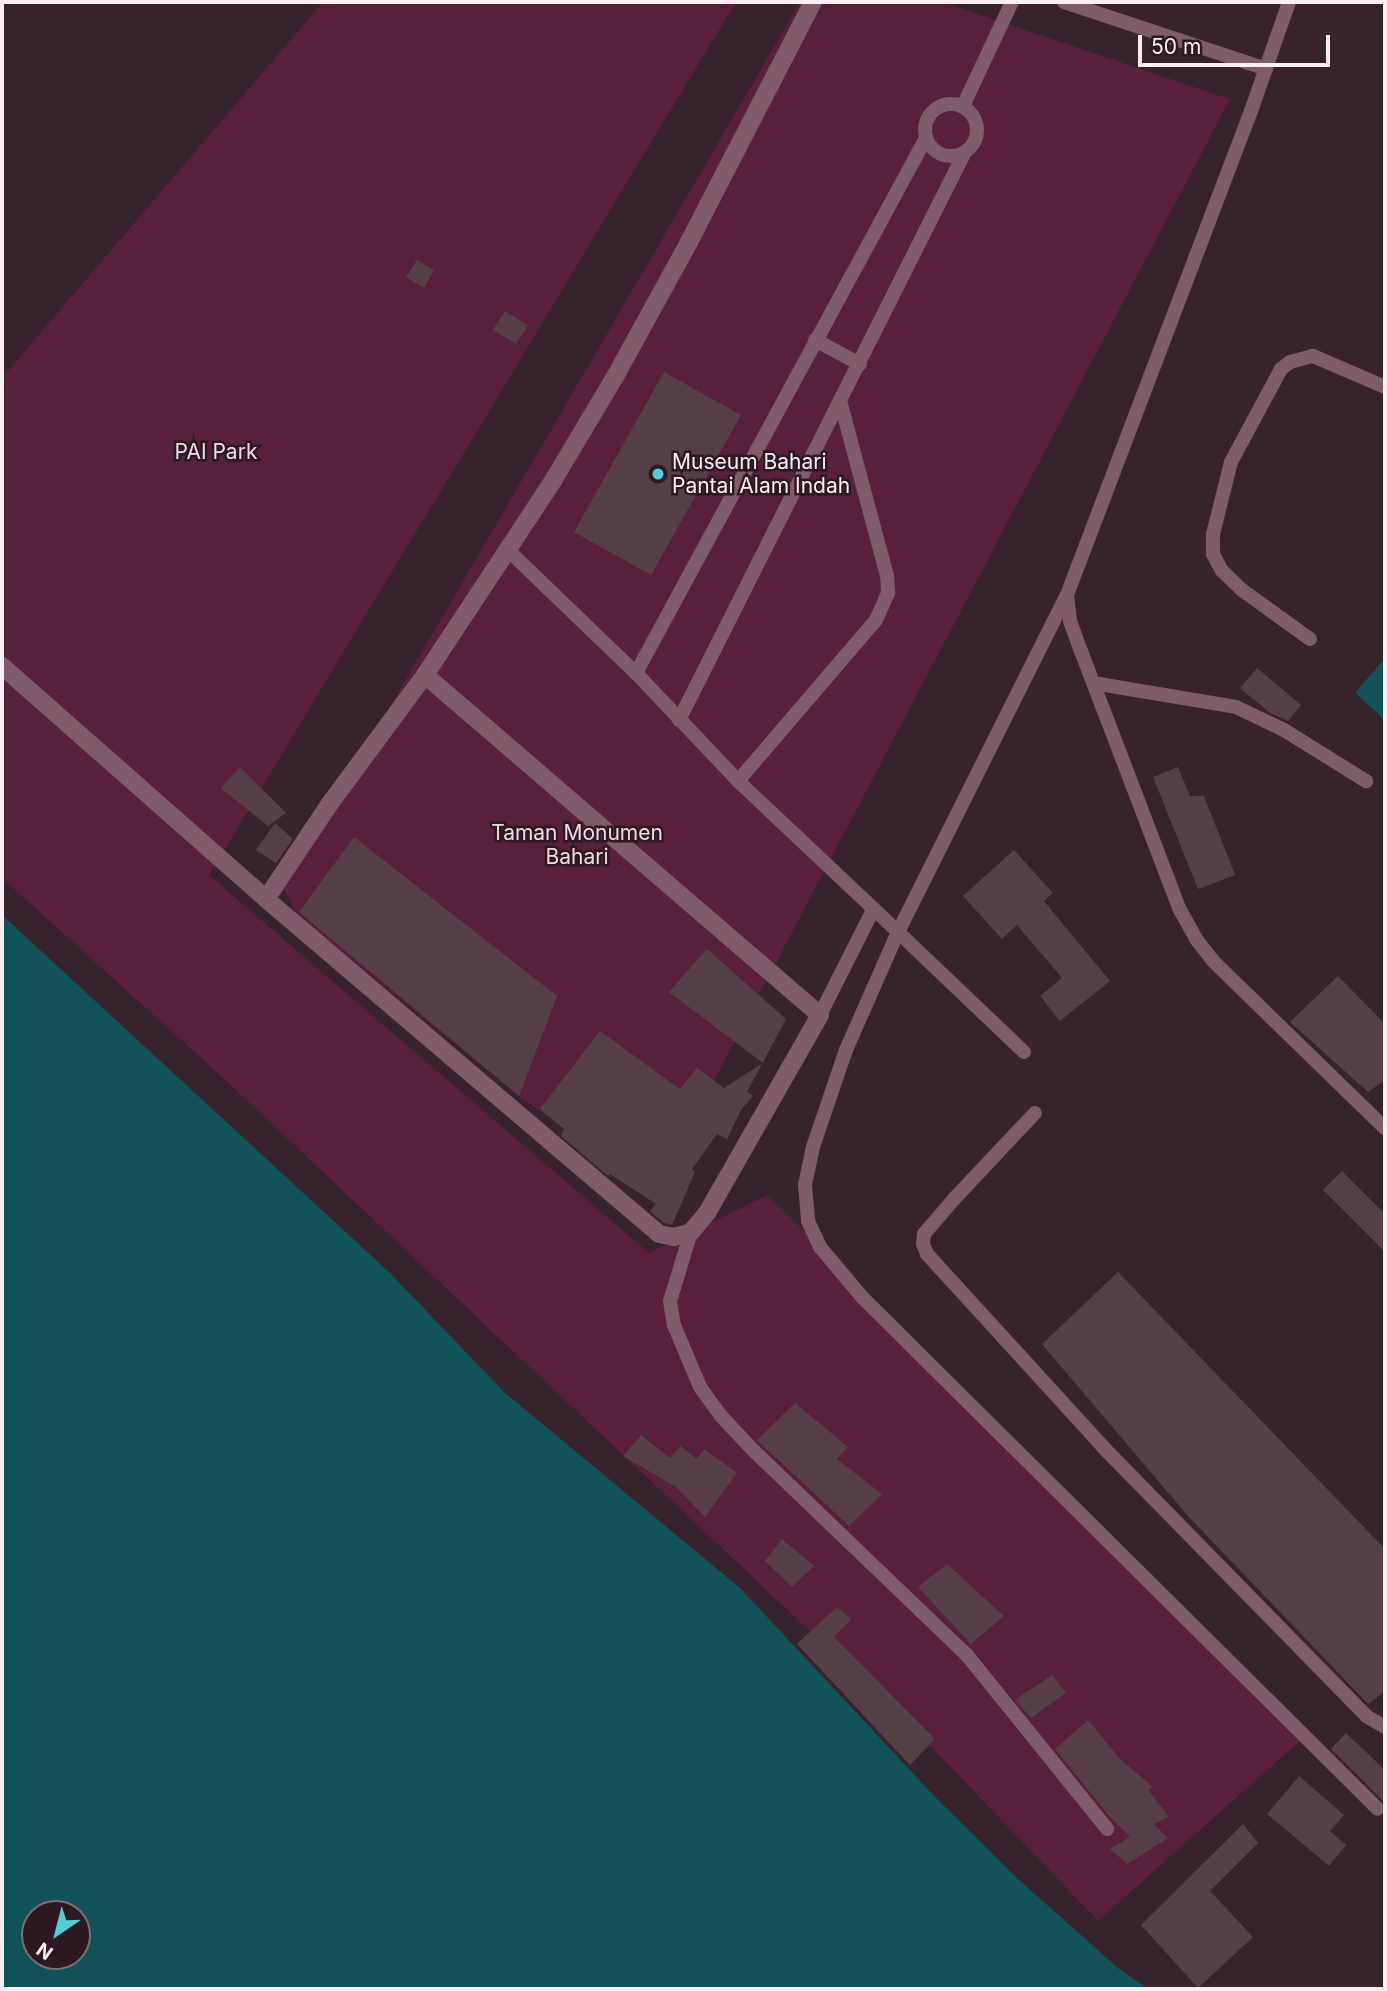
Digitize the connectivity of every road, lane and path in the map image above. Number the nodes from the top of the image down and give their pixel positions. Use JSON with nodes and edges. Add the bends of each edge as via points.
{"nodes":[{"id":1,"x":813,"y":2,"type":"edge"},
{"id":2,"x":1012,"y":2,"type":"edge"},
{"id":3,"x":1064,"y":2,"type":"edge"},
{"id":4,"x":1289,"y":2,"type":"edge"},
{"id":5,"x":1266,"y":69,"type":"junction"},
{"id":6,"x":963,"y":106,"type":"junction"},
{"id":7,"x":926,"y":138,"type":"junction"},
{"id":8,"x":965,"y":152,"type":"junction"},
{"id":9,"x":815,"y":340,"type":"junction"},
{"id":10,"x":860,"y":364,"type":"junction"},
{"id":11,"x":1385,"y":387,"type":"edge"},
{"id":12,"x":841,"y":400,"type":"junction"},
{"id":13,"x":508,"y":550,"type":"junction"},
{"id":14,"x":1067,"y":595,"type":"junction"},
{"id":15,"x":1310,"y":639,"type":"dead end"},
{"id":16,"x":2,"y":666,"type":"edge"},
{"id":17,"x":636,"y":673,"type":"junction"},
{"id":18,"x":425,"y":675,"type":"junction"},
{"id":19,"x":1093,"y":683,"type":"junction"},
{"id":20,"x":679,"y":720,"type":"junction"},
{"id":21,"x":737,"y":781,"type":"junction"},
{"id":22,"x":1366,"y":781,"type":"dead end"},
{"id":23,"x":266,"y":899,"type":"junction"},
{"id":24,"x":873,"y":910,"type":"junction"},
{"id":25,"x":898,"y":932,"type":"junction"},
{"id":26,"x":820,"y":1015,"type":"junction"},
{"id":27,"x":1024,"y":1052,"type":"dead end"},
{"id":28,"x":1035,"y":1113,"type":"dead end"},
{"id":29,"x":1385,"y":1128,"type":"edge"},
{"id":30,"x":691,"y":1232,"type":"junction"},
{"id":31,"x":1385,"y":1727,"type":"edge"},
{"id":32,"x":1378,"y":1809,"type":"dead end"},
{"id":33,"x":1107,"y":1829,"type":"dead end"}],
"edges":[{"from":1,"to":13,"type":"street","via":[[616,375]]},
{"from":2,"to":6,"type":"lane"},
{"from":3,"to":5,"type":"lane"},
{"from":4,"to":5,"type":"lane"},
{"from":5,"to":14,"type":"lane"},
{"from":6,"to":7,"type":"lane","via":[[939,106],[925,126]]},
{"from":6,"to":8,"type":"lane","via":[[977,128]]},
{"from":7,"to":8,"type":"lane","via":[[942,154]]},
{"from":7,"to":9,"type":"lane"},
{"from":8,"to":10,"type":"lane"},
{"from":9,"to":10,"type":"lane"},
{"from":9,"to":17,"type":"lane"},
{"from":10,"to":12,"type":"lane"},
{"from":11,"to":15,"type":"lane","via":[[1313,356],[1290,362],[1281,369],[1231,462],[1213,534],[1213,554],[1222,572],[1242,590]]},
{"from":12,"to":20,"type":"lane"},
{"from":12,"to":21,"type":"lane","via":[[888,593],[876,620]]},
{"from":13,"to":17,"type":"lane"},
{"from":13,"to":18,"type":"street"},
{"from":14,"to":19,"type":"lane","via":[[1070,621]]},
{"from":14,"to":25,"type":"lane"},
{"from":16,"to":23,"type":"street"},
{"from":17,"to":20,"type":"lane"},
{"from":18,"to":23,"type":"street"},
{"from":18,"to":26,"type":"street"},
{"from":19,"to":22,"type":"lane","via":[[1236,707]]},
{"from":19,"to":29,"type":"lane","via":[[1179,908],[1196,939],[1213,961]]},
{"from":20,"to":21,"type":"lane"},
{"from":21,"to":24,"type":"lane"},
{"from":23,"to":30,"type":"street","via":[[659,1234],[674,1237]]},
{"from":24,"to":25,"type":"lane"},
{"from":24,"to":26,"type":"lane"},
{"from":25,"to":27,"type":"lane"},
{"from":25,"to":32,"type":"lane","via":[[846,1050],[813,1147],[805,1185],[808,1221],[820,1247],[863,1298]]},
{"from":26,"to":30,"type":"street","via":[[720,1194]]},
{"from":28,"to":31,"type":"lane","via":[[925,1234],[927,1254],[1103,1447],[1366,1716]]},
{"from":30,"to":33,"type":"lane","via":[[670,1301],[678,1335],[701,1387],[721,1416],[965,1654]]}]}
